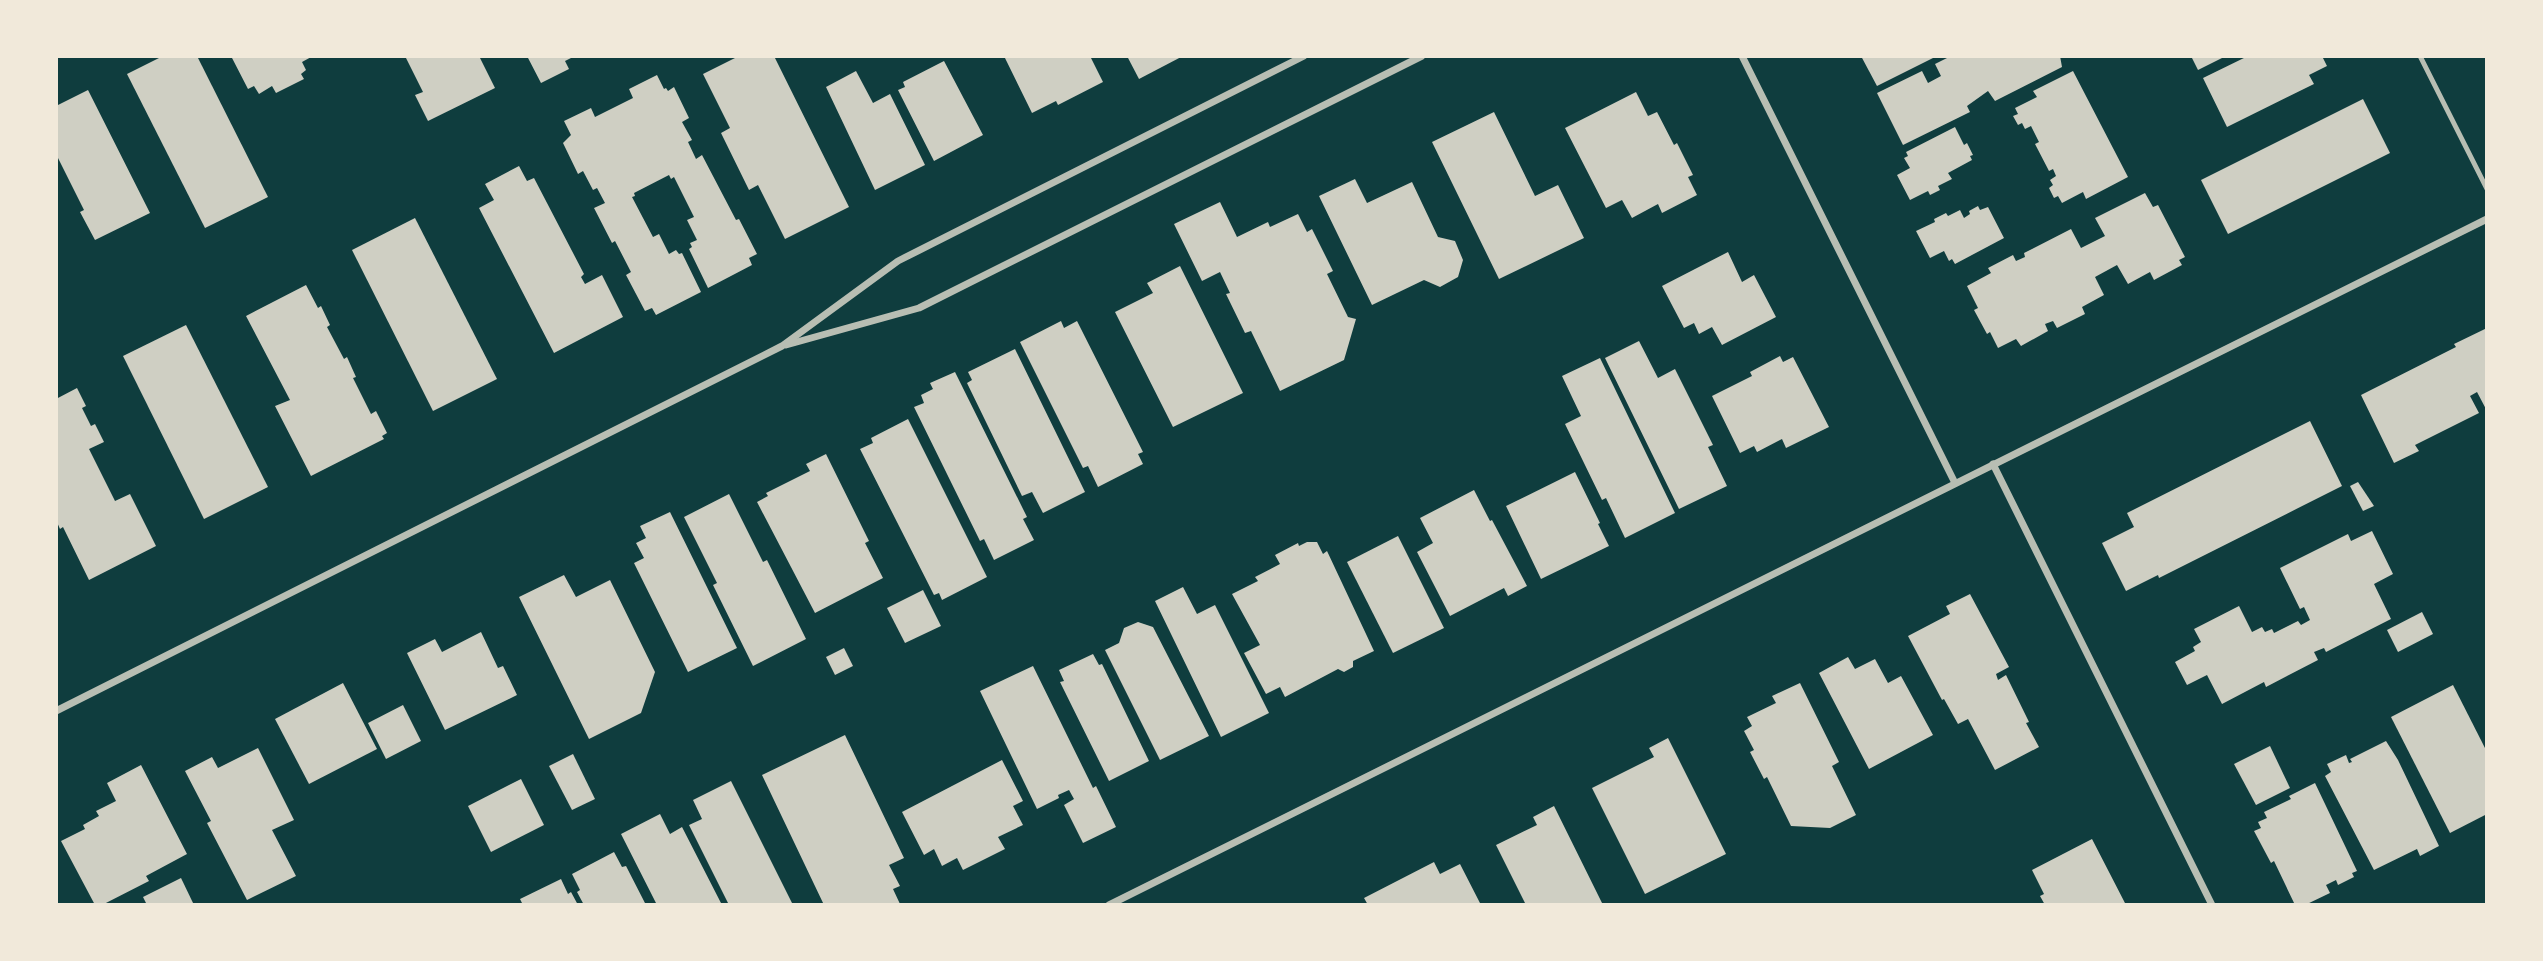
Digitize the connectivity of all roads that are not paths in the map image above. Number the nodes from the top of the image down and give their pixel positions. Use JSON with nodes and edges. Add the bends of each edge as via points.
{"nodes":[{"id":1,"x":1304,"y":56,"type":"edge"},
{"id":2,"x":1422,"y":56,"type":"edge"},
{"id":3,"x":1742,"y":56,"type":"edge"},
{"id":4,"x":2420,"y":56,"type":"edge"},
{"id":5,"x":2487,"y":189,"type":"edge"},
{"id":6,"x":2487,"y":219,"type":"edge"},
{"id":7,"x":782,"y":346,"type":"junction"},
{"id":8,"x":1993,"y":464,"type":"junction"},
{"id":9,"x":1955,"y":483,"type":"junction"},
{"id":10,"x":56,"y":711,"type":"edge"},
{"id":11,"x":1109,"y":905,"type":"edge"},
{"id":12,"x":2212,"y":905,"type":"edge"}],
"edges":[{"from":1,"to":7,"type":"street","via":[[898,261]]},
{"from":2,"to":7,"type":"street","via":[[919,308]]},
{"from":3,"to":9,"type":"street"},
{"from":4,"to":5,"type":"lane"},
{"from":6,"to":8,"type":"street"},
{"from":7,"to":10,"type":"street"},
{"from":8,"to":9,"type":"street"},
{"from":8,"to":12,"type":"street"},
{"from":9,"to":11,"type":"street"}]}
